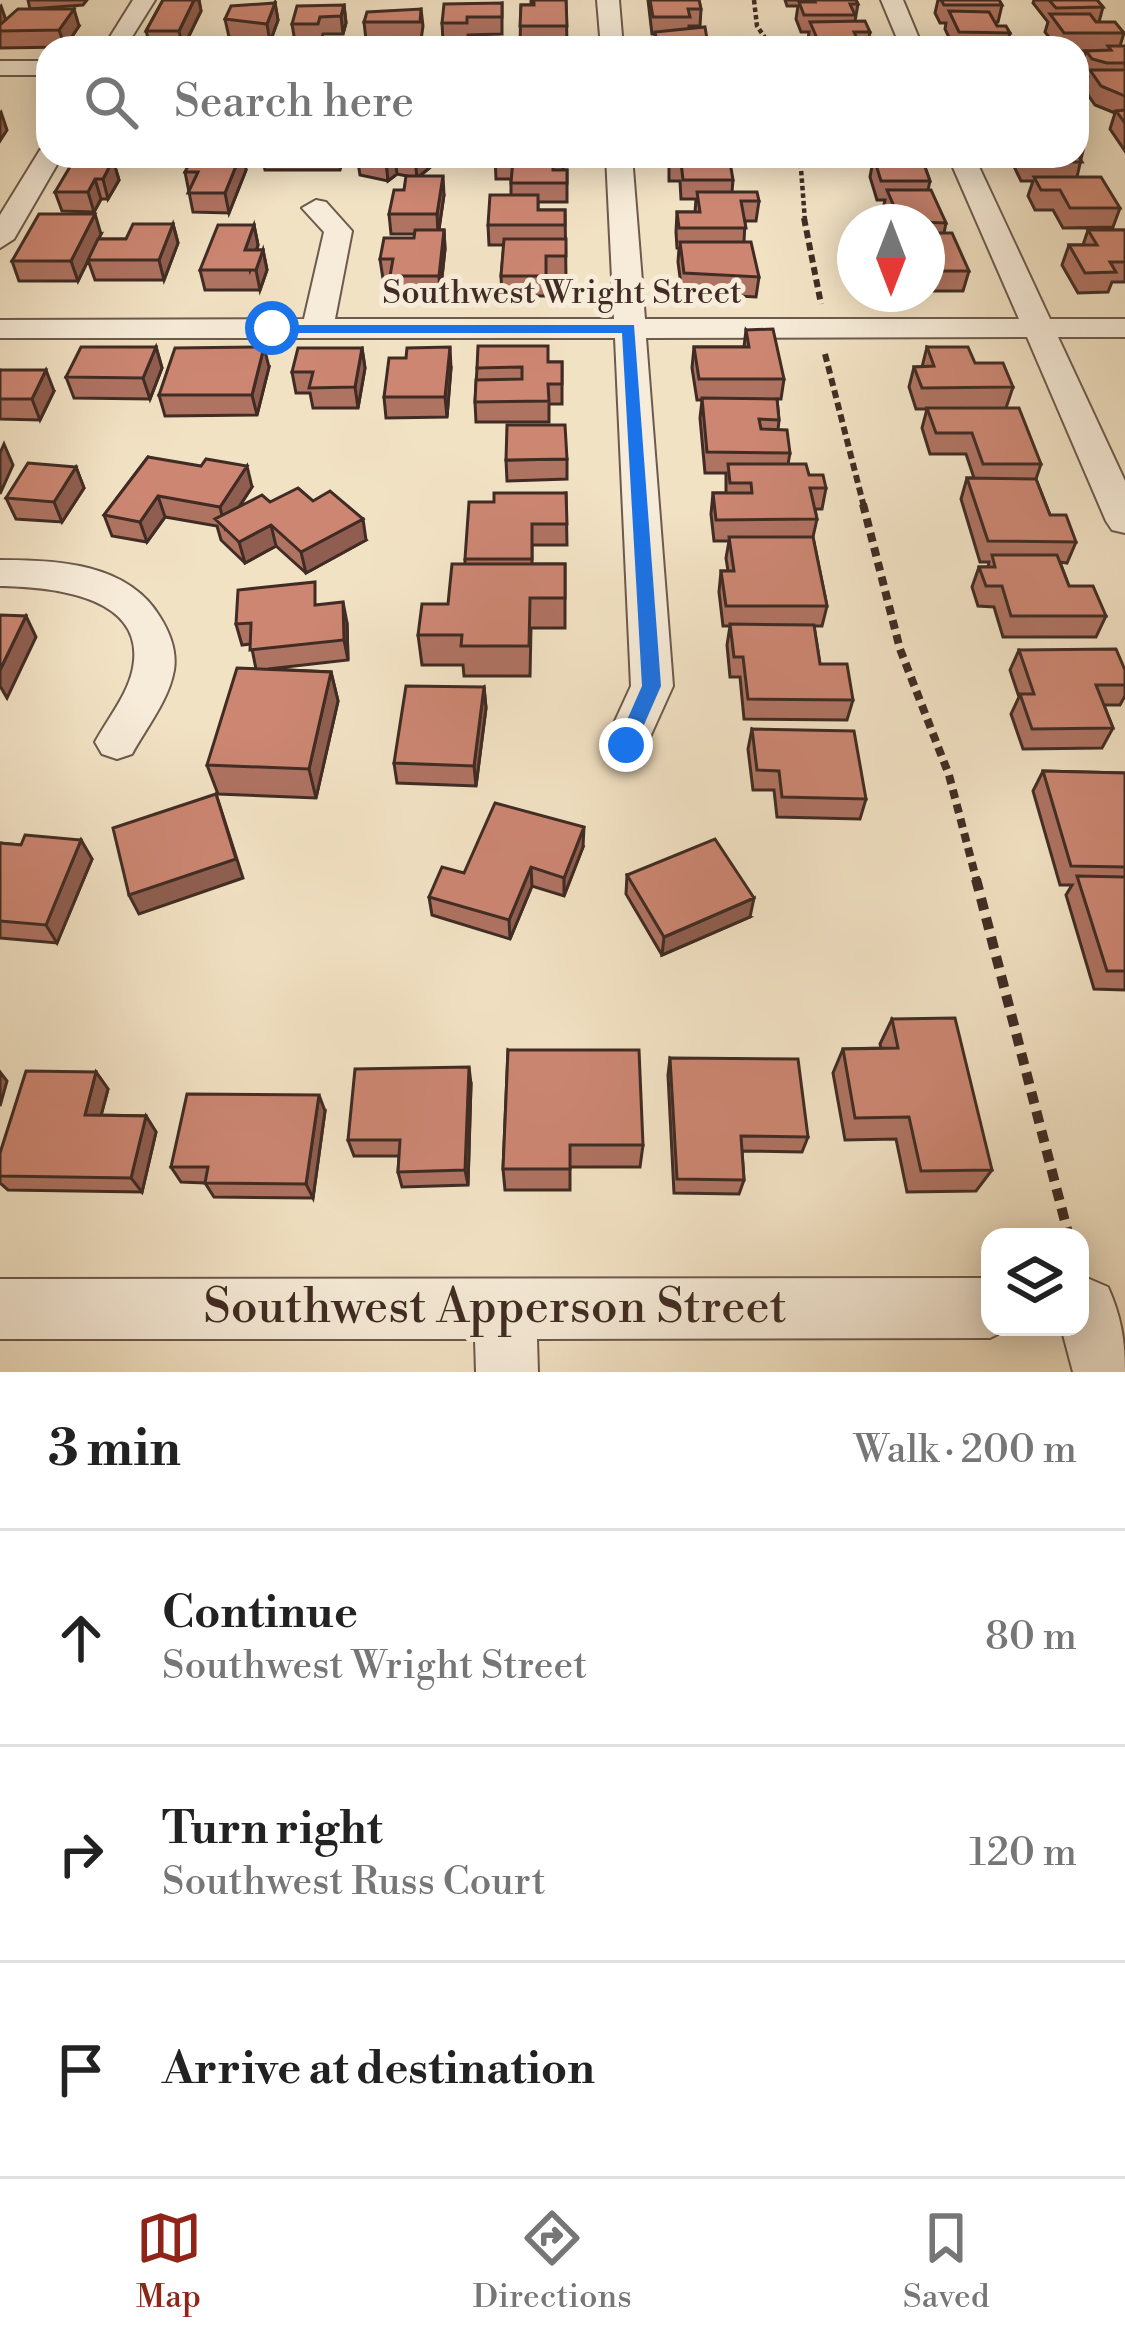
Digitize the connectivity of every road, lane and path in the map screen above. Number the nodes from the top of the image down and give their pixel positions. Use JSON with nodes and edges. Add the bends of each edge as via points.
{"nodes":[{"id":1,"x":144,"y":0,"type":"edge"},
{"id":2,"x":608,"y":0,"type":"edge"},
{"id":3,"x":754,"y":0,"type":"edge"},
{"id":4,"x":892,"y":0,"type":"edge"},
{"id":5,"x":122,"y":36,"type":"edge"},
{"id":6,"x":611,"y":36,"type":"edge"},
{"id":7,"x":764,"y":36,"type":"edge"},
{"id":8,"x":907,"y":36,"type":"edge"},
{"id":9,"x":0,"y":68,"type":"edge"},
{"id":10,"x":36,"y":68,"type":"edge"},
{"id":11,"x":42,"y":168,"type":"edge"},
{"id":12,"x":620,"y":168,"type":"edge"},
{"id":13,"x":803,"y":168,"type":"edge"},
{"id":14,"x":966,"y":168,"type":"edge"},
{"id":15,"x":316,"y":208,"type":"dead end"},
{"id":16,"x":0,"y":239,"type":"edge"},
{"id":17,"x":316,"y":328,"type":"junction"},
{"id":18,"x":629,"y":328,"type":"junction"},
{"id":19,"x":818,"y":328,"type":"junction"},
{"id":20,"x":1038,"y":328,"type":"junction"},
{"id":21,"x":1125,"y":328,"type":"edge"},
{"id":22,"x":0,"y":329,"type":"edge"},
{"id":23,"x":1125,"y":521,"type":"edge"},
{"id":24,"x":0,"y":573,"type":"edge"},
{"id":25,"x":117,"y":742,"type":"dead end"},
{"id":26,"x":626,"y":745,"type":"dead end"},
{"id":27,"x":1067,"y":1228,"type":"edge"},
{"id":28,"x":506,"y":1308,"type":"junction"},
{"id":29,"x":981,"y":1308,"type":"edge"},
{"id":30,"x":1097,"y":1308,"type":"edge"},
{"id":31,"x":0,"y":1309,"type":"edge"},
{"id":32,"x":507,"y":1372,"type":"edge"},
{"id":33,"x":1104,"y":1372,"type":"edge"}],
"edges":[{"from":1,"to":5,"type":"street"},
{"from":2,"to":6,"type":"street"},
{"from":3,"to":7,"type":"path"},
{"from":4,"to":8,"type":"street"},
{"from":9,"to":10,"type":"street"},
{"from":11,"to":16,"type":"street"},
{"from":12,"to":18,"type":"street"},
{"from":13,"to":19,"type":"path","via":[[804,215],[822,286]]},
{"from":14,"to":20,"type":"street"},
{"from":15,"to":17,"type":"street","via":[[338,231]]},
{"from":17,"to":18,"type":"street","name":"Southwest Wright Street"},
{"from":17,"to":22,"type":"street","name":"Southwest Wright Street"},
{"from":18,"to":19,"type":"street","name":"Southwest Wright Street"},
{"from":18,"to":26,"type":"street","via":[[652,686]]},
{"from":19,"to":20,"type":"street","name":"Southwest Wright Street"},
{"from":19,"to":27,"type":"path","via":[[900,649],[949,776]]},
{"from":20,"to":21,"type":"street","name":"Southwest Wright Street"},
{"from":20,"to":23,"type":"street"},
{"from":24,"to":25,"type":"street","via":[[77,578],[140,610],[153,641],[153,674]]},
{"from":28,"to":29,"type":"street","name":"Southwest Apperson Street"},
{"from":28,"to":31,"type":"street","name":"Southwest Apperson Street"},
{"from":28,"to":32,"type":"street"},
{"from":30,"to":33,"type":"street"}]}
